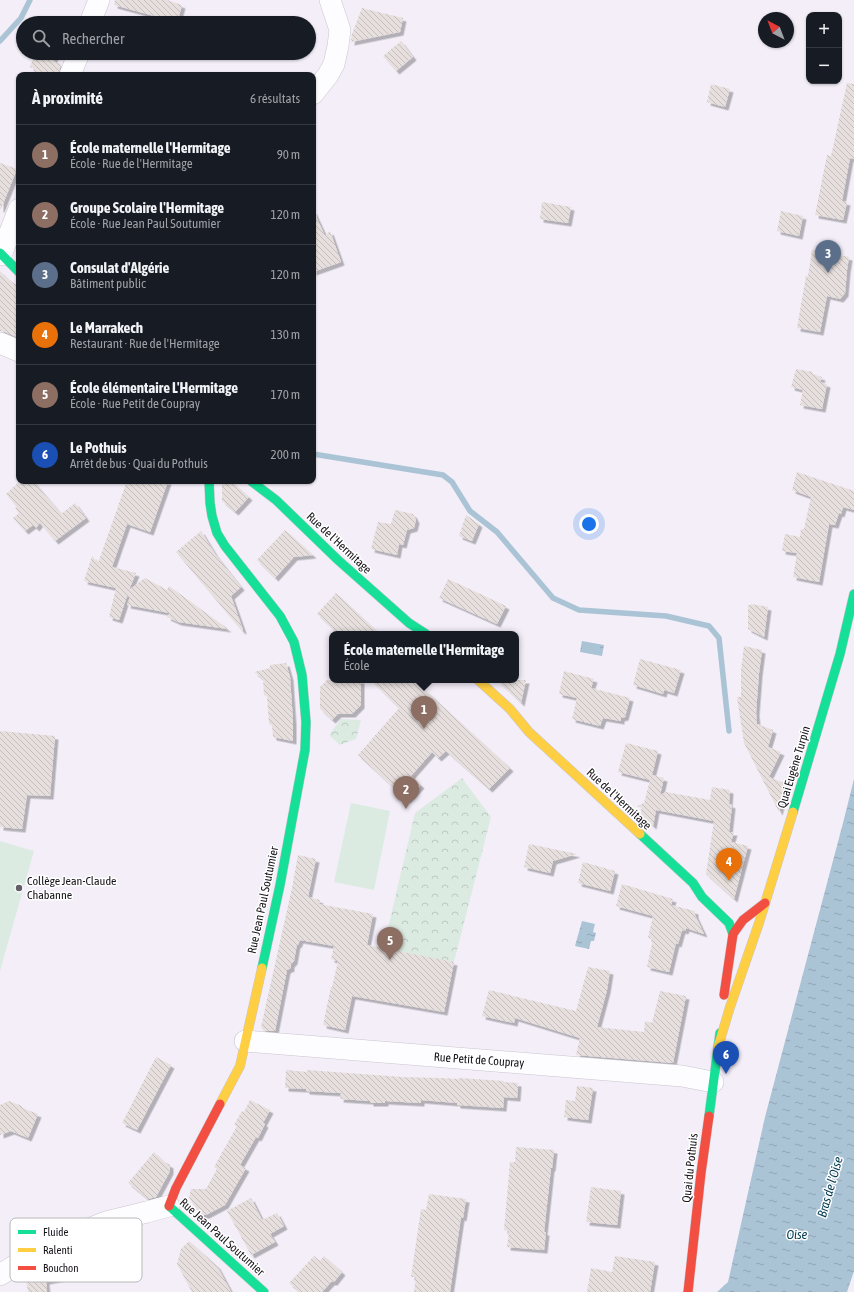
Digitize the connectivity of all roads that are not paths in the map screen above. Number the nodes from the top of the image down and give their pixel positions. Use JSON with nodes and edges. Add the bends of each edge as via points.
{"nodes":[{"id":1,"x":99,"y":0,"type":"edge"},
{"id":2,"x":330,"y":0,"type":"edge"},
{"id":3,"x":93,"y":16,"type":"edge"},
{"id":4,"x":75,"y":60,"type":"edge"},
{"id":5,"x":71,"y":72,"type":"edge"},
{"id":6,"x":316,"y":90,"type":"edge"},
{"id":7,"x":16,"y":216,"type":"edge"},
{"id":8,"x":1,"y":254,"type":"edge"},
{"id":9,"x":16,"y":269,"type":"edge"},
{"id":10,"x":0,"y":343,"type":"edge"},
{"id":11,"x":16,"y":350,"type":"edge"},
{"id":12,"x":210,"y":484,"type":"edge"},
{"id":13,"x":255,"y":484,"type":"edge"},
{"id":14,"x":854,"y":594,"type":"edge"},
{"id":15,"x":409,"y":623,"type":"junction"},
{"id":16,"x":415,"y":631,"type":"edge"},
{"id":17,"x":421,"y":631,"type":"edge"},
{"id":18,"x":481,"y":683,"type":"edge"},
{"id":19,"x":503,"y":716,"type":"dead end"},
{"id":20,"x":529,"y":732,"type":"junction"},
{"id":21,"x":693,"y":883,"type":"junction"},
{"id":22,"x":708,"y":890,"type":"dead end"},
{"id":23,"x":764,"y":903,"type":"junction"},
{"id":24,"x":759,"y":923,"type":"junction"},
{"id":25,"x":736,"y":925,"type":"junction"},
{"id":26,"x":746,"y":960,"type":"junction"},
{"id":27,"x":245,"y":1041,"type":"junction"},
{"id":28,"x":718,"y":1047,"type":"junction"},
{"id":29,"x":713,"y":1082,"type":"junction"},
{"id":30,"x":169,"y":1206,"type":"junction"},
{"id":31,"x":122,"y":1218,"type":"edge"},
{"id":32,"x":10,"y":1269,"type":"edge"},
{"id":33,"x":0,"y":1276,"type":"edge"},
{"id":34,"x":264,"y":1292,"type":"edge"},
{"id":35,"x":688,"y":1292,"type":"edge"}],
"edges":[{"from":1,"to":3,"type":"street"},
{"from":2,"to":6,"type":"street","via":[[340,30],[338,46],[334,64]]},
{"from":4,"to":5,"type":"street"},
{"from":7,"to":8,"type":"street"},
{"from":8,"to":9,"type":"main road"},
{"from":10,"to":11,"type":"street"},
{"from":12,"to":27,"type":"main road","name":"Rue Jean Paul Soutumier","via":[[210,503],[217,533],[280,616],[294,642],[302,675],[306,722],[305,750],[280,885]]},
{"from":13,"to":15,"type":"main road","name":"Rue de l'Hermitage","via":[[276,500]]},
{"from":14,"to":23,"type":"main road","name":"Quai Eugène Turpin","via":[[840,654]]},
{"from":15,"to":16,"type":"main road","name":"Rue de l'Hermitage"},
{"from":15,"to":17,"type":"main road","name":"Rue de l'Hermitage"},
{"from":18,"to":20,"type":"main road","name":"Rue de l'Hermitage","via":[[510,709]]},
{"from":19,"to":20,"type":"main road","name":"Rue de l'Hermitage"},
{"from":20,"to":21,"type":"main road","name":"Rue de l'Hermitage"},
{"from":21,"to":22,"type":"main road"},
{"from":21,"to":25,"type":"main road","via":[[702,897]]},
{"from":23,"to":24,"type":"main road","name":"Quai du Pothuis"},
{"from":23,"to":25,"type":"main road"},
{"from":24,"to":25,"type":"main road","via":[[753,927]]},
{"from":24,"to":26,"type":"main road","name":"Quai du Pothuis"},
{"from":25,"to":26,"type":"main road","via":[[748,940]]},
{"from":25,"to":28,"type":"main road","name":"Quai du Pothuis"},
{"from":26,"to":28,"type":"main road","name":"Quai du Pothuis"},
{"from":27,"to":29,"type":"street","name":"Rue Petit de Coupray","via":[[666,1074]]},
{"from":27,"to":30,"type":"main road","name":"Rue Jean Paul Soutumier","via":[[240,1066]]},
{"from":28,"to":29,"type":"main road","name":"Quai du Pothuis"},
{"from":29,"to":35,"type":"main road","name":"Quai du Pothuis"},
{"from":30,"to":31,"type":"street"},
{"from":30,"to":34,"type":"main road","name":"Rue Jean Paul Soutumier"},
{"from":32,"to":33,"type":"street"}]}
